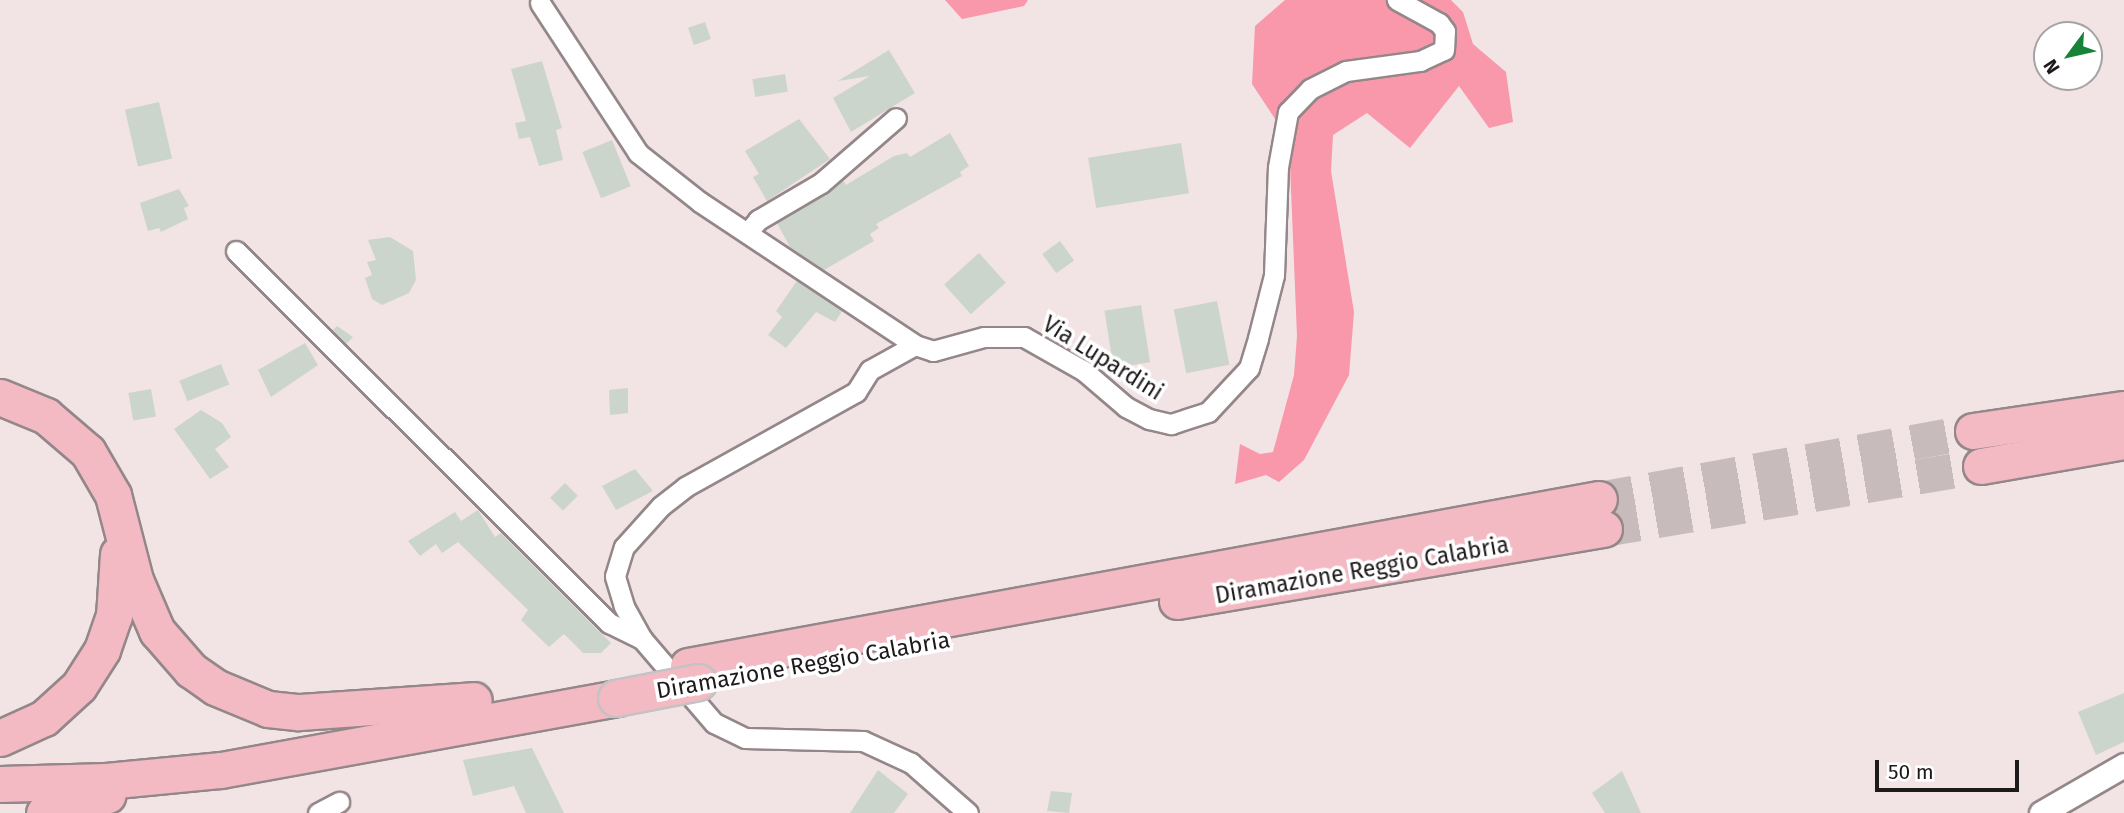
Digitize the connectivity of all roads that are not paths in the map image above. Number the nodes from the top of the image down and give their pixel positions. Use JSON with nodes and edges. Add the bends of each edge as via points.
{"nodes":[{"id":1,"x":1397,"y":0,"type":"edge"},
{"id":2,"x":540,"y":3,"type":"dead end"},
{"id":3,"x":896,"y":118,"type":"dead end"},
{"id":4,"x":748,"y":232,"type":"junction"},
{"id":5,"x":236,"y":251,"type":"dead end"},
{"id":6,"x":915,"y":345,"type":"junction"},
{"id":7,"x":0,"y":397,"type":"edge"},
{"id":8,"x":2124,"y":409,"type":"edge"},
{"id":9,"x":1973,"y":432,"type":"tunnel mouth"},
{"id":10,"x":2036,"y":439,"type":"junction"},
{"id":11,"x":2124,"y":441,"type":"edge"},
{"id":12,"x":1981,"y":466,"type":"tunnel mouth"},
{"id":13,"x":113,"y":495,"type":"junction"},
{"id":14,"x":1602,"y":514,"type":"tunnel mouth"},
{"id":15,"x":642,"y":639,"type":"junction"},
{"id":16,"x":613,"y":687,"type":"junction"},
{"id":17,"x":474,"y":700,"type":"junction"},
{"id":18,"x":0,"y":738,"type":"edge"},
{"id":19,"x":0,"y":761,"type":"edge"},
{"id":20,"x":2124,"y":765,"type":"edge"},
{"id":21,"x":220,"y":770,"type":"junction"},
{"id":22,"x":0,"y":784,"type":"edge"},
{"id":23,"x":340,"y":802,"type":"dead end"},
{"id":24,"x":44,"y":813,"type":"edge"},
{"id":25,"x":318,"y":813,"type":"edge"},
{"id":26,"x":968,"y":813,"type":"edge"},
{"id":27,"x":2041,"y":813,"type":"edge"}],
"edges":[{"from":1,"to":6,"type":"street","name":"Via Lupardini","via":[[1439,23],[1445,31],[1444,50],[1420,61],[1346,71],[1310,89],[1288,112],[1278,167],[1274,275],[1258,338],[1249,368],[1208,412],[1171,424],[1149,419],[1126,407],[1084,371],[1024,337],[984,337],[933,351]]},
{"from":2,"to":4,"type":"street","via":[[638,153],[699,202]]},
{"from":3,"to":4,"type":"street","via":[[821,183],[758,220]]},
{"from":4,"to":6,"type":"street"},
{"from":5,"to":15,"type":"street","via":[[609,623]]},
{"from":6,"to":15,"type":"street","via":[[870,370],[856,392],[685,487],[639,528],[624,547],[615,576],[618,592]]},
{"from":7,"to":13,"type":"highway","via":[[26,406],[63,429],[88,453]]},
{"from":8,"to":10,"type":"highway"},
{"from":9,"to":10,"type":"highway"},
{"from":10,"to":11,"type":"highway"},
{"from":10,"to":12,"type":"highway"},
{"from":13,"to":17,"type":"highway","via":[[135,580],[151,620],[173,651],[215,687],[268,709],[299,712]]},
{"from":13,"to":18,"type":"highway","via":[[119,583],[102,650],[79,685],[44,718]]},
{"from":14,"to":16,"type":"highway","name":"Diramazione Reggio Calabria"},
{"from":15,"to":26,"type":"street","via":[[700,709],[727,733],[745,738],[863,741],[911,763]]},
{"from":16,"to":17,"type":"highway","name":"Diramazione Reggio Calabria"},
{"from":16,"to":21,"type":"highway","name":"Diramazione Reggio Calabria"},
{"from":17,"to":19,"type":"highway","name":"Diramazione Reggio Calabria","via":[[285,741],[119,764]]},
{"from":20,"to":27,"type":"street"},
{"from":21,"to":22,"type":"highway","name":"Diramazione Reggio Calabria","via":[[106,781]]},
{"from":21,"to":24,"type":"highway"},
{"from":23,"to":25,"type":"street"}]}
